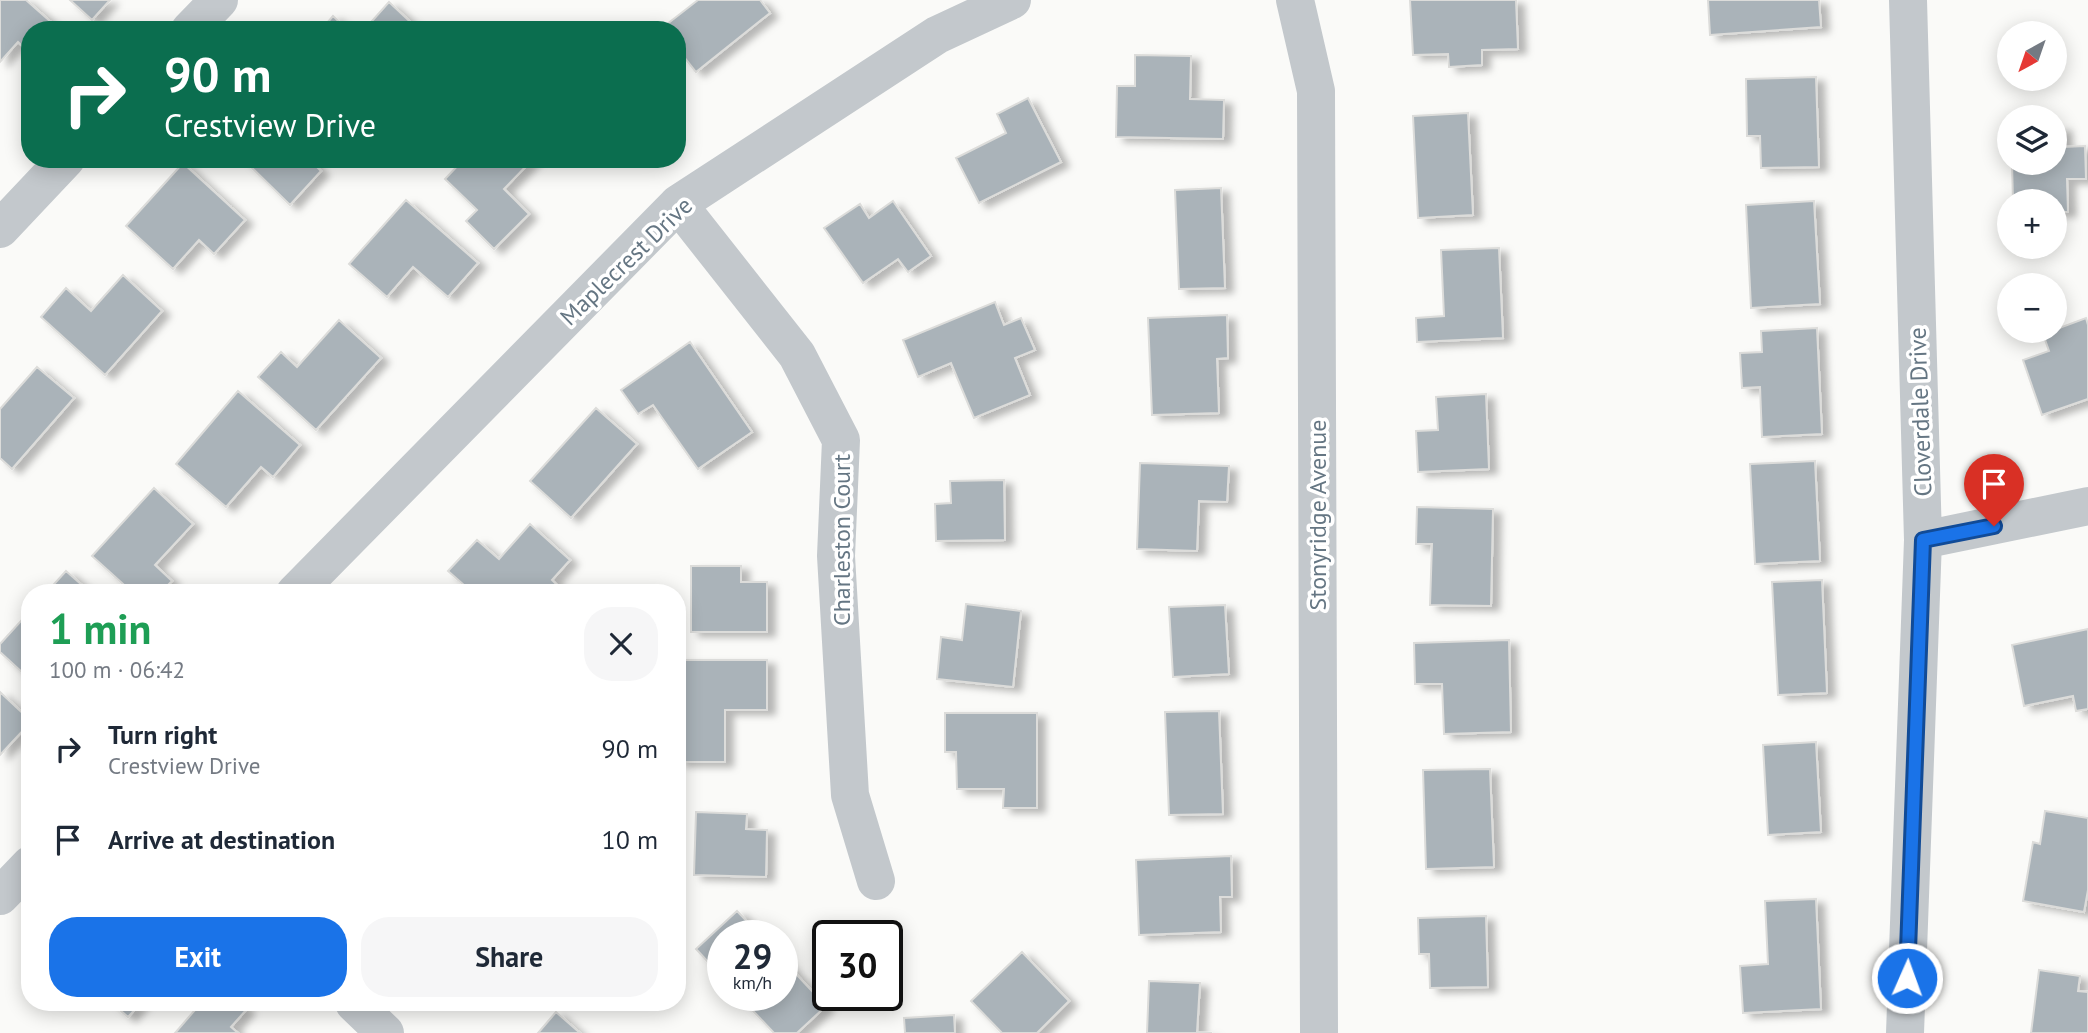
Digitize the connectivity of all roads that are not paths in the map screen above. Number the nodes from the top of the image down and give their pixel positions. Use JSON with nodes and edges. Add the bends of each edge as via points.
{"nodes":[{"id":1,"x":219,"y":0,"type":"edge"},
{"id":2,"x":1012,"y":0,"type":"edge"},
{"id":3,"x":1294,"y":0,"type":"edge"},
{"id":4,"x":1908,"y":0,"type":"edge"},
{"id":5,"x":199,"y":21,"type":"edge"},
{"id":6,"x":58,"y":168,"type":"edge"},
{"id":7,"x":678,"y":204,"type":"junction"},
{"id":8,"x":0,"y":229,"type":"edge"},
{"id":9,"x":2088,"y":506,"type":"edge"},
{"id":10,"x":1923,"y":540,"type":"junction"},
{"id":11,"x":304,"y":584,"type":"edge"},
{"id":12,"x":21,"y":874,"type":"edge"},
{"id":13,"x":876,"y":881,"type":"dead end"},
{"id":14,"x":0,"y":896,"type":"edge"},
{"id":15,"x":363,"y":1011,"type":"edge"},
{"id":16,"x":386,"y":1033,"type":"edge"},
{"id":17,"x":1319,"y":1033,"type":"edge"},
{"id":18,"x":1905,"y":1033,"type":"edge"}],
"edges":[{"from":1,"to":5,"type":"street"},
{"from":2,"to":7,"type":"street","name":"Maplecrest Drive","via":[[937,35]]},
{"from":3,"to":17,"type":"street","name":"Stonyridge Avenue","via":[[1316,91]]},
{"from":4,"to":10,"type":"street","name":"Cloverdale Drive"},
{"from":6,"to":8,"type":"street"},
{"from":7,"to":11,"type":"street","name":"Maplecrest Drive"},
{"from":7,"to":13,"type":"street","name":"Charleston Court","via":[[797,355],[841,440],[836,556],[850,795]]},
{"from":9,"to":10,"type":"street"},
{"from":10,"to":18,"type":"street","name":"Cloverdale Drive"},
{"from":12,"to":14,"type":"street"},
{"from":15,"to":16,"type":"street"}]}
